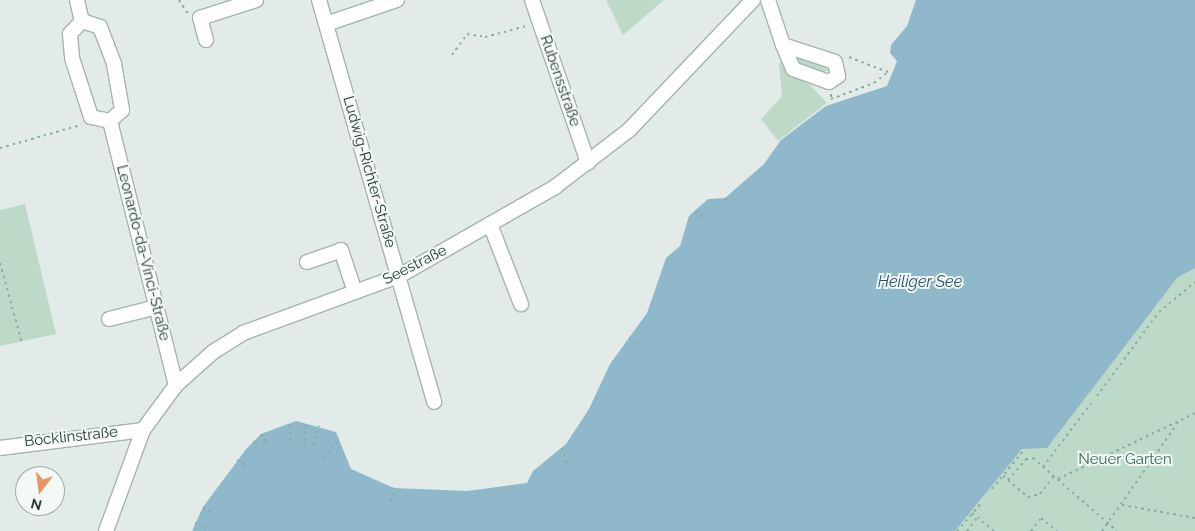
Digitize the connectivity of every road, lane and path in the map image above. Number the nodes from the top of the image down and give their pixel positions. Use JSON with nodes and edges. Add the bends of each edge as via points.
{"nodes":[{"id":1,"x":77,"y":0,"type":"edge"},
{"id":2,"x":179,"y":0,"type":"edge"},
{"id":3,"x":256,"y":0,"type":"edge"},
{"id":4,"x":319,"y":0,"type":"edge"},
{"id":5,"x":397,"y":0,"type":"edge"},
{"id":6,"x":532,"y":0,"type":"edge"},
{"id":7,"x":753,"y":0,"type":"edge"},
{"id":8,"x":768,"y":0,"type":"edge"},
{"id":9,"x":200,"y":18,"type":"junction"},
{"id":10,"x":82,"y":21,"type":"junction"},
{"id":11,"x":540,"y":22,"type":"junction"},
{"id":12,"x":326,"y":24,"type":"junction"},
{"id":13,"x":206,"y":40,"type":"dead end"},
{"id":14,"x":783,"y":45,"type":"junction"},
{"id":15,"x":452,"y":55,"type":"dead end"},
{"id":16,"x":844,"y":55,"type":"dead end"},
{"id":17,"x":828,"y":82,"type":"junction"},
{"id":18,"x":91,"y":118,"type":"junction"},
{"id":19,"x":110,"y":121,"type":"junction"},
{"id":20,"x":0,"y":148,"type":"edge"},
{"id":21,"x":588,"y":162,"type":"junction"},
{"id":22,"x":725,"y":198,"type":"dead end"},
{"id":23,"x":731,"y":205,"type":"dead end"},
{"id":24,"x":695,"y":211,"type":"dead end"},
{"id":25,"x":704,"y":214,"type":"dead end"},
{"id":26,"x":490,"y":224,"type":"junction"},
{"id":27,"x":307,"y":262,"type":"dead end"},
{"id":28,"x":0,"y":263,"type":"edge"},
{"id":29,"x":399,"y":276,"type":"junction"},
{"id":30,"x":1195,"y":282,"type":"edge"},
{"id":31,"x":354,"y":292,"type":"junction"},
{"id":32,"x":521,"y":304,"type":"dead end"},
{"id":33,"x":157,"y":307,"type":"junction"},
{"id":34,"x":109,"y":320,"type":"dead end"},
{"id":35,"x":629,"y":337,"type":"dead end"},
{"id":36,"x":22,"y":343,"type":"dead end"},
{"id":37,"x":638,"y":345,"type":"dead end"},
{"id":38,"x":176,"y":385,"type":"junction"},
{"id":39,"x":1096,"y":396,"type":"dead end"},
{"id":40,"x":434,"y":402,"type":"dead end"},
{"id":41,"x":1091,"y":403,"type":"dead end"},
{"id":42,"x":1195,"y":412,"type":"edge"},
{"id":43,"x":1179,"y":421,"type":"junction"},
{"id":44,"x":306,"y":423,"type":"dead end"},
{"id":45,"x":290,"y":425,"type":"dead end"},
{"id":46,"x":319,"y":426,"type":"dead end"},
{"id":47,"x":142,"y":430,"type":"junction"},
{"id":48,"x":260,"y":434,"type":"dead end"},
{"id":49,"x":340,"y":438,"type":"dead end"},
{"id":50,"x":254,"y":441,"type":"dead end"},
{"id":51,"x":267,"y":444,"type":"dead end"},
{"id":52,"x":290,"y":445,"type":"dead end"},
{"id":53,"x":304,"y":447,"type":"dead end"},
{"id":54,"x":0,"y":448,"type":"edge"},
{"id":55,"x":562,"y":448,"type":"dead end"},
{"id":56,"x":257,"y":450,"type":"dead end"},
{"id":57,"x":312,"y":452,"type":"dead end"},
{"id":58,"x":1023,"y":452,"type":"dead end"},
{"id":59,"x":324,"y":459,"type":"dead end"},
{"id":60,"x":237,"y":460,"type":"dead end"},
{"id":61,"x":244,"y":465,"type":"dead end"},
{"id":62,"x":568,"y":466,"type":"dead end"},
{"id":63,"x":1043,"y":466,"type":"junction"},
{"id":64,"x":1003,"y":476,"type":"junction"},
{"id":65,"x":1054,"y":476,"type":"junction"},
{"id":66,"x":1058,"y":479,"type":"junction"},
{"id":67,"x":1008,"y":480,"type":"junction"},
{"id":68,"x":394,"y":488,"type":"dead end"},
{"id":69,"x":992,"y":489,"type":"dead end"},
{"id":70,"x":981,"y":503,"type":"dead end"},
{"id":71,"x":1122,"y":505,"type":"junction"},
{"id":72,"x":203,"y":507,"type":"dead end"},
{"id":73,"x":389,"y":508,"type":"dead end"},
{"id":74,"x":972,"y":513,"type":"junction"},
{"id":75,"x":214,"y":515,"type":"dead end"},
{"id":76,"x":978,"y":517,"type":"junction"},
{"id":77,"x":1195,"y":518,"type":"edge"},
{"id":78,"x":1109,"y":522,"type":"junction"},
{"id":79,"x":195,"y":523,"type":"dead end"},
{"id":80,"x":204,"y":530,"type":"edge"},
{"id":81,"x":106,"y":531,"type":"edge"},
{"id":82,"x":957,"y":531,"type":"edge"},
{"id":83,"x":967,"y":531,"type":"edge"},
{"id":84,"x":994,"y":531,"type":"edge"},
{"id":85,"x":1031,"y":531,"type":"edge"},
{"id":86,"x":1057,"y":531,"type":"edge"},
{"id":87,"x":1102,"y":531,"type":"edge"},
{"id":88,"x":1117,"y":531,"type":"edge"}],
"edges":[{"from":1,"to":10,"type":"street"},
{"from":2,"to":9,"type":"path","via":[[191,18]]},
{"from":3,"to":9,"type":"street"},
{"from":4,"to":12,"type":"street","name":"Ludwig-Richter-Straße"},
{"from":5,"to":12,"type":"street"},
{"from":6,"to":11,"type":"street","name":"Rubensstraße"},
{"from":7,"to":21,"type":"street","name":"Seestraße","via":[[630,130]]},
{"from":8,"to":14,"type":"street"},
{"from":9,"to":13,"type":"street"},
{"from":10,"to":18,"type":"street","via":[[70,34]]},
{"from":10,"to":19,"type":"street","via":[[100,27],[114,64],[122,110]]},
{"from":11,"to":15,"type":"path","via":[[485,38],[467,34]]},
{"from":11,"to":21,"type":"street","name":"Rubensstraße"},
{"from":12,"to":29,"type":"street","name":"Ludwig-Richter-Straße"},
{"from":14,"to":17,"type":"street","via":[[793,68]]},
{"from":14,"to":17,"type":"street","via":[[834,62],[838,76]]},
{"from":16,"to":17,"type":"path","via":[[888,72],[874,83],[831,99]]},
{"from":18,"to":19,"type":"street"},
{"from":18,"to":20,"type":"path","via":[[76,130]]},
{"from":19,"to":33,"type":"street","name":"Leonardo-da-Vinci-Straße"},
{"from":21,"to":26,"type":"street","name":"Seestraße"},
{"from":22,"to":23,"type":"path"},
{"from":24,"to":25,"type":"path","via":[[701,217]]},
{"from":26,"to":29,"type":"street","name":"Seestraße"},
{"from":26,"to":32,"type":"street"},
{"from":27,"to":31,"type":"street","via":[[340,250]]},
{"from":28,"to":36,"type":"path"},
{"from":29,"to":31,"type":"street","name":"Seestraße"},
{"from":29,"to":40,"type":"street","name":"Ludwig-Richter-Straße"},
{"from":30,"to":39,"type":"path","via":[[1159,312]]},
{"from":31,"to":38,"type":"street","name":"Seestraße","via":[[243,333],[213,352]]},
{"from":33,"to":34,"type":"street"},
{"from":33,"to":38,"type":"street","name":"Leonardo-da-Vinci-Straße"},
{"from":35,"to":37,"type":"path"},
{"from":38,"to":47,"type":"street","name":"Seestraße"},
{"from":41,"to":63,"type":"path"},
{"from":42,"to":43,"type":"path"},
{"from":43,"to":66,"type":"path","via":[[1147,432]]},
{"from":43,"to":71,"type":"path"},
{"from":44,"to":53,"type":"path"},
{"from":45,"to":52,"type":"path"},
{"from":46,"to":57,"type":"path"},
{"from":47,"to":54,"type":"street","name":"Böcklinstraße"},
{"from":47,"to":81,"type":"street","name":"Seestraße"},
{"from":48,"to":51,"type":"path"},
{"from":49,"to":59,"type":"path"},
{"from":50,"to":56,"type":"path"},
{"from":55,"to":62,"type":"path"},
{"from":58,"to":64,"type":"path"},
{"from":60,"to":61,"type":"path"},
{"from":63,"to":65,"type":"path"},
{"from":63,"to":67,"type":"path","via":[[1033,458],[1026,459]]},
{"from":64,"to":67,"type":"path"},
{"from":64,"to":69,"type":"path"},
{"from":65,"to":66,"type":"path"},
{"from":65,"to":67,"type":"path","via":[[1040,494],[1028,496]]},
{"from":66,"to":78,"type":"path"},
{"from":68,"to":73,"type":"path"},
{"from":70,"to":74,"type":"path"},
{"from":71,"to":77,"type":"path"},
{"from":71,"to":78,"type":"path"},
{"from":72,"to":75,"type":"path"},
{"from":74,"to":76,"type":"path"},
{"from":74,"to":82,"type":"path"},
{"from":76,"to":83,"type":"path"},
{"from":76,"to":84,"type":"path"},
{"from":78,"to":87,"type":"path"},
{"from":78,"to":88,"type":"path"},
{"from":79,"to":80,"type":"path","via":[[205,527]]},
{"from":85,"to":86,"type":"path","via":[[1041,518]]}]}
